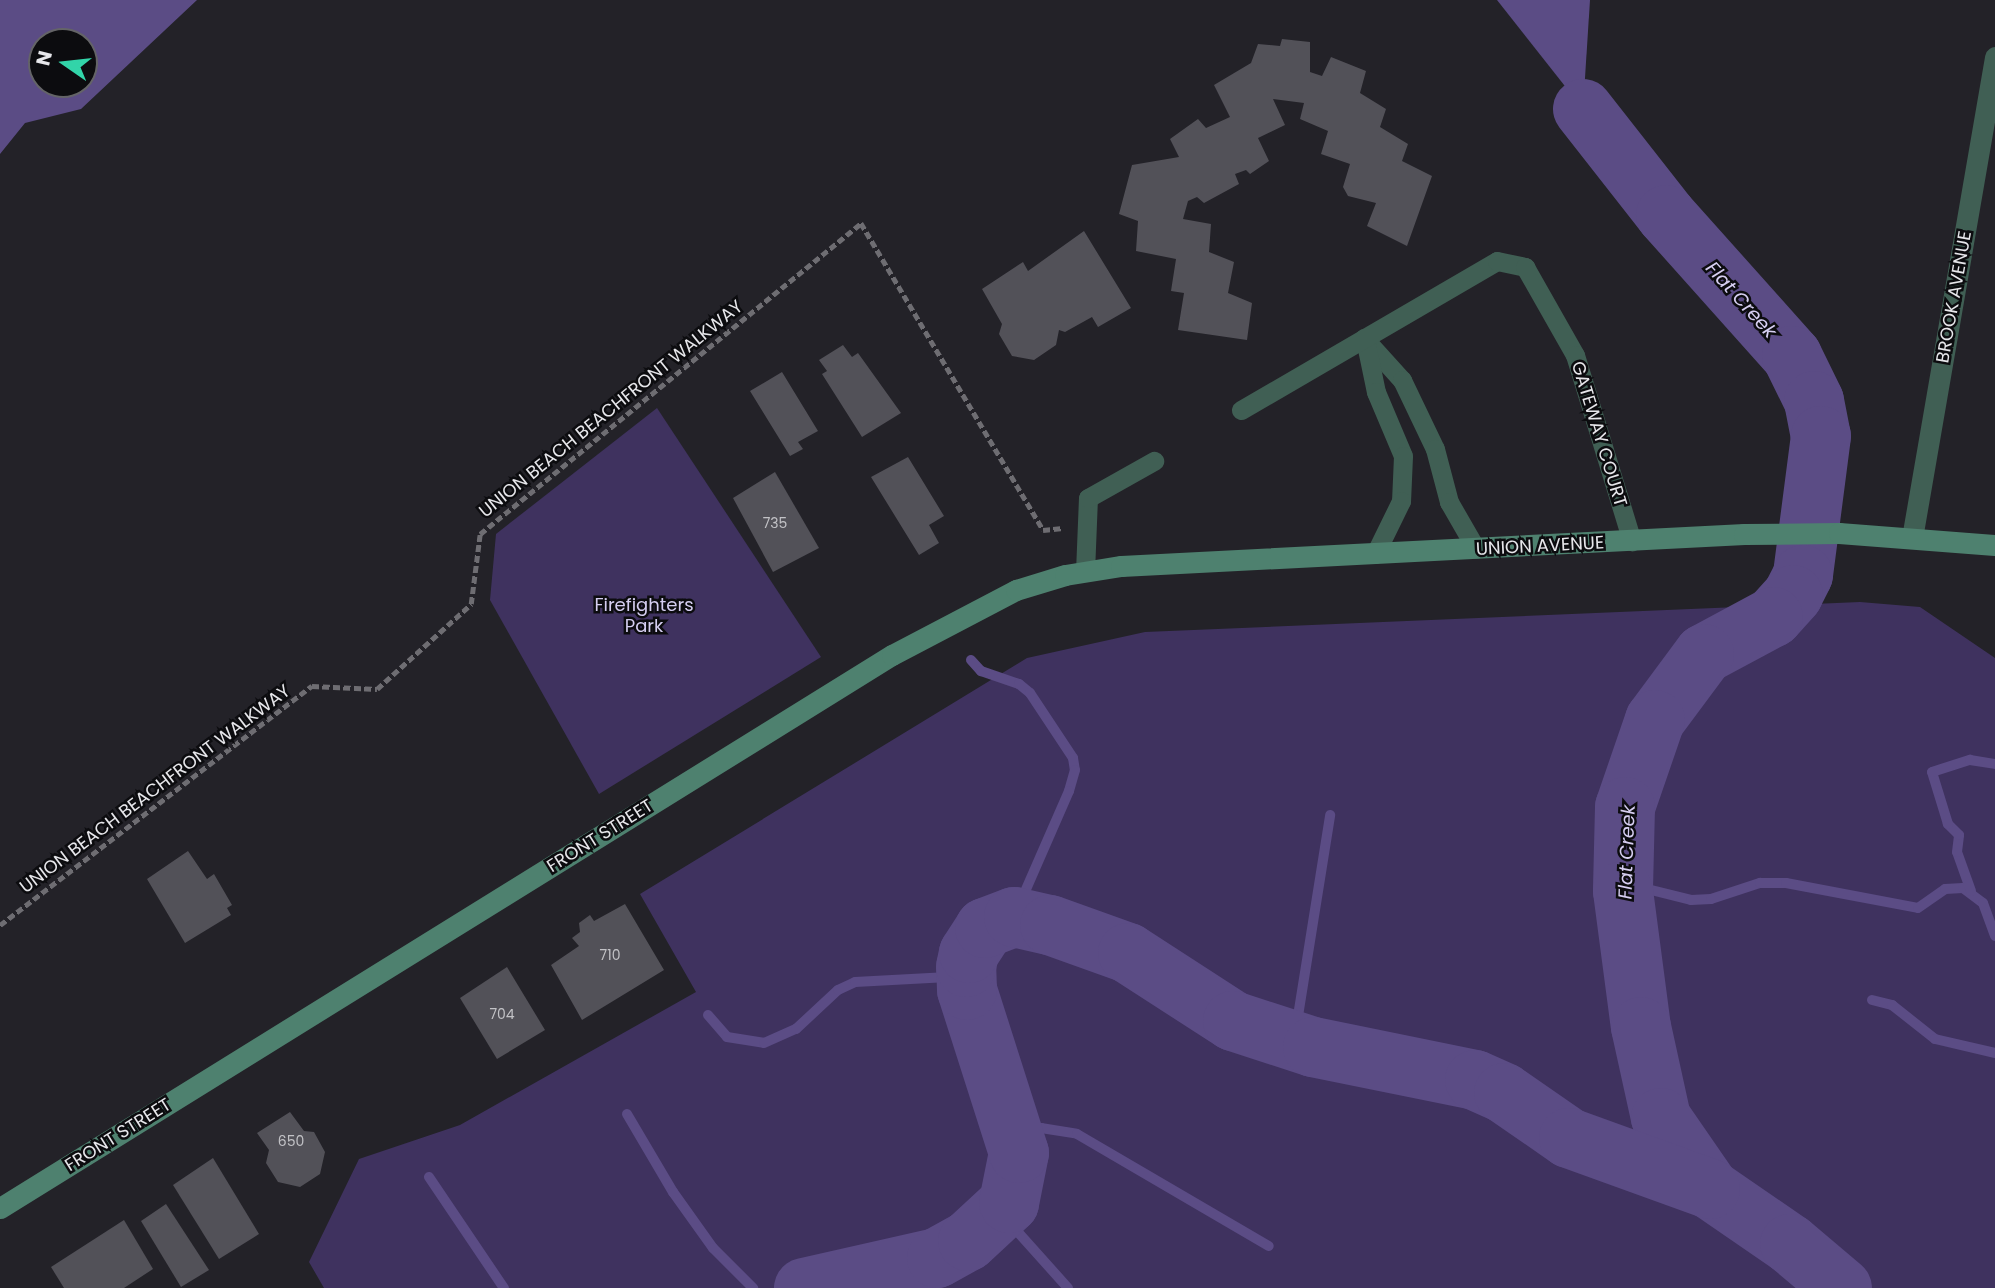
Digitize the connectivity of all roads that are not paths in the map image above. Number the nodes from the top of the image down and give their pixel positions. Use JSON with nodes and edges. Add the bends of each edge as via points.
{"nodes":[{"id":1,"x":1995,"y":57,"type":"edge"},
{"id":2,"x":1364,"y":338,"type":"junction"},
{"id":3,"x":1241,"y":410,"type":"dead end"},
{"id":4,"x":1154,"y":460,"type":"dead end"},
{"id":5,"x":1912,"y":538,"type":"junction"},
{"id":6,"x":1632,"y":542,"type":"junction"},
{"id":7,"x":1995,"y":545,"type":"edge"},
{"id":8,"x":1476,"y":549,"type":"junction"},
{"id":9,"x":1374,"y":554,"type":"junction"},
{"id":10,"x":1085,"y":572,"type":"junction"},
{"id":11,"x":0,"y":1208,"type":"edge"}],
"edges":[{"from":1,"to":5,"type":"street","name":"BROOK AVENUE"},
{"from":2,"to":3,"type":"lane","name":"GATEWAY COURT"},
{"from":2,"to":6,"type":"lane","name":"GATEWAY COURT","via":[[1497,261],[1525,267],[1575,355]]},
{"from":2,"to":8,"type":"lane","via":[[1402,380],[1435,449],[1449,502]]},
{"from":2,"to":9,"type":"lane","via":[[1376,392],[1403,456],[1401,501]]},
{"from":4,"to":10,"type":"lane","via":[[1088,498]]},
{"from":5,"to":6,"type":"street","name":"UNION AVENUE","via":[[1744,534]]},
{"from":5,"to":7,"type":"street","name":"UNION AVENUE"},
{"from":6,"to":8,"type":"street","name":"UNION AVENUE"},
{"from":8,"to":9,"type":"street","name":"UNION AVENUE"},
{"from":9,"to":10,"type":"street","name":"UNION AVENUE","via":[[1121,566]]},
{"from":10,"to":11,"type":"street","name":"FRONT STREET","via":[[1016,590],[892,655]]}]}
